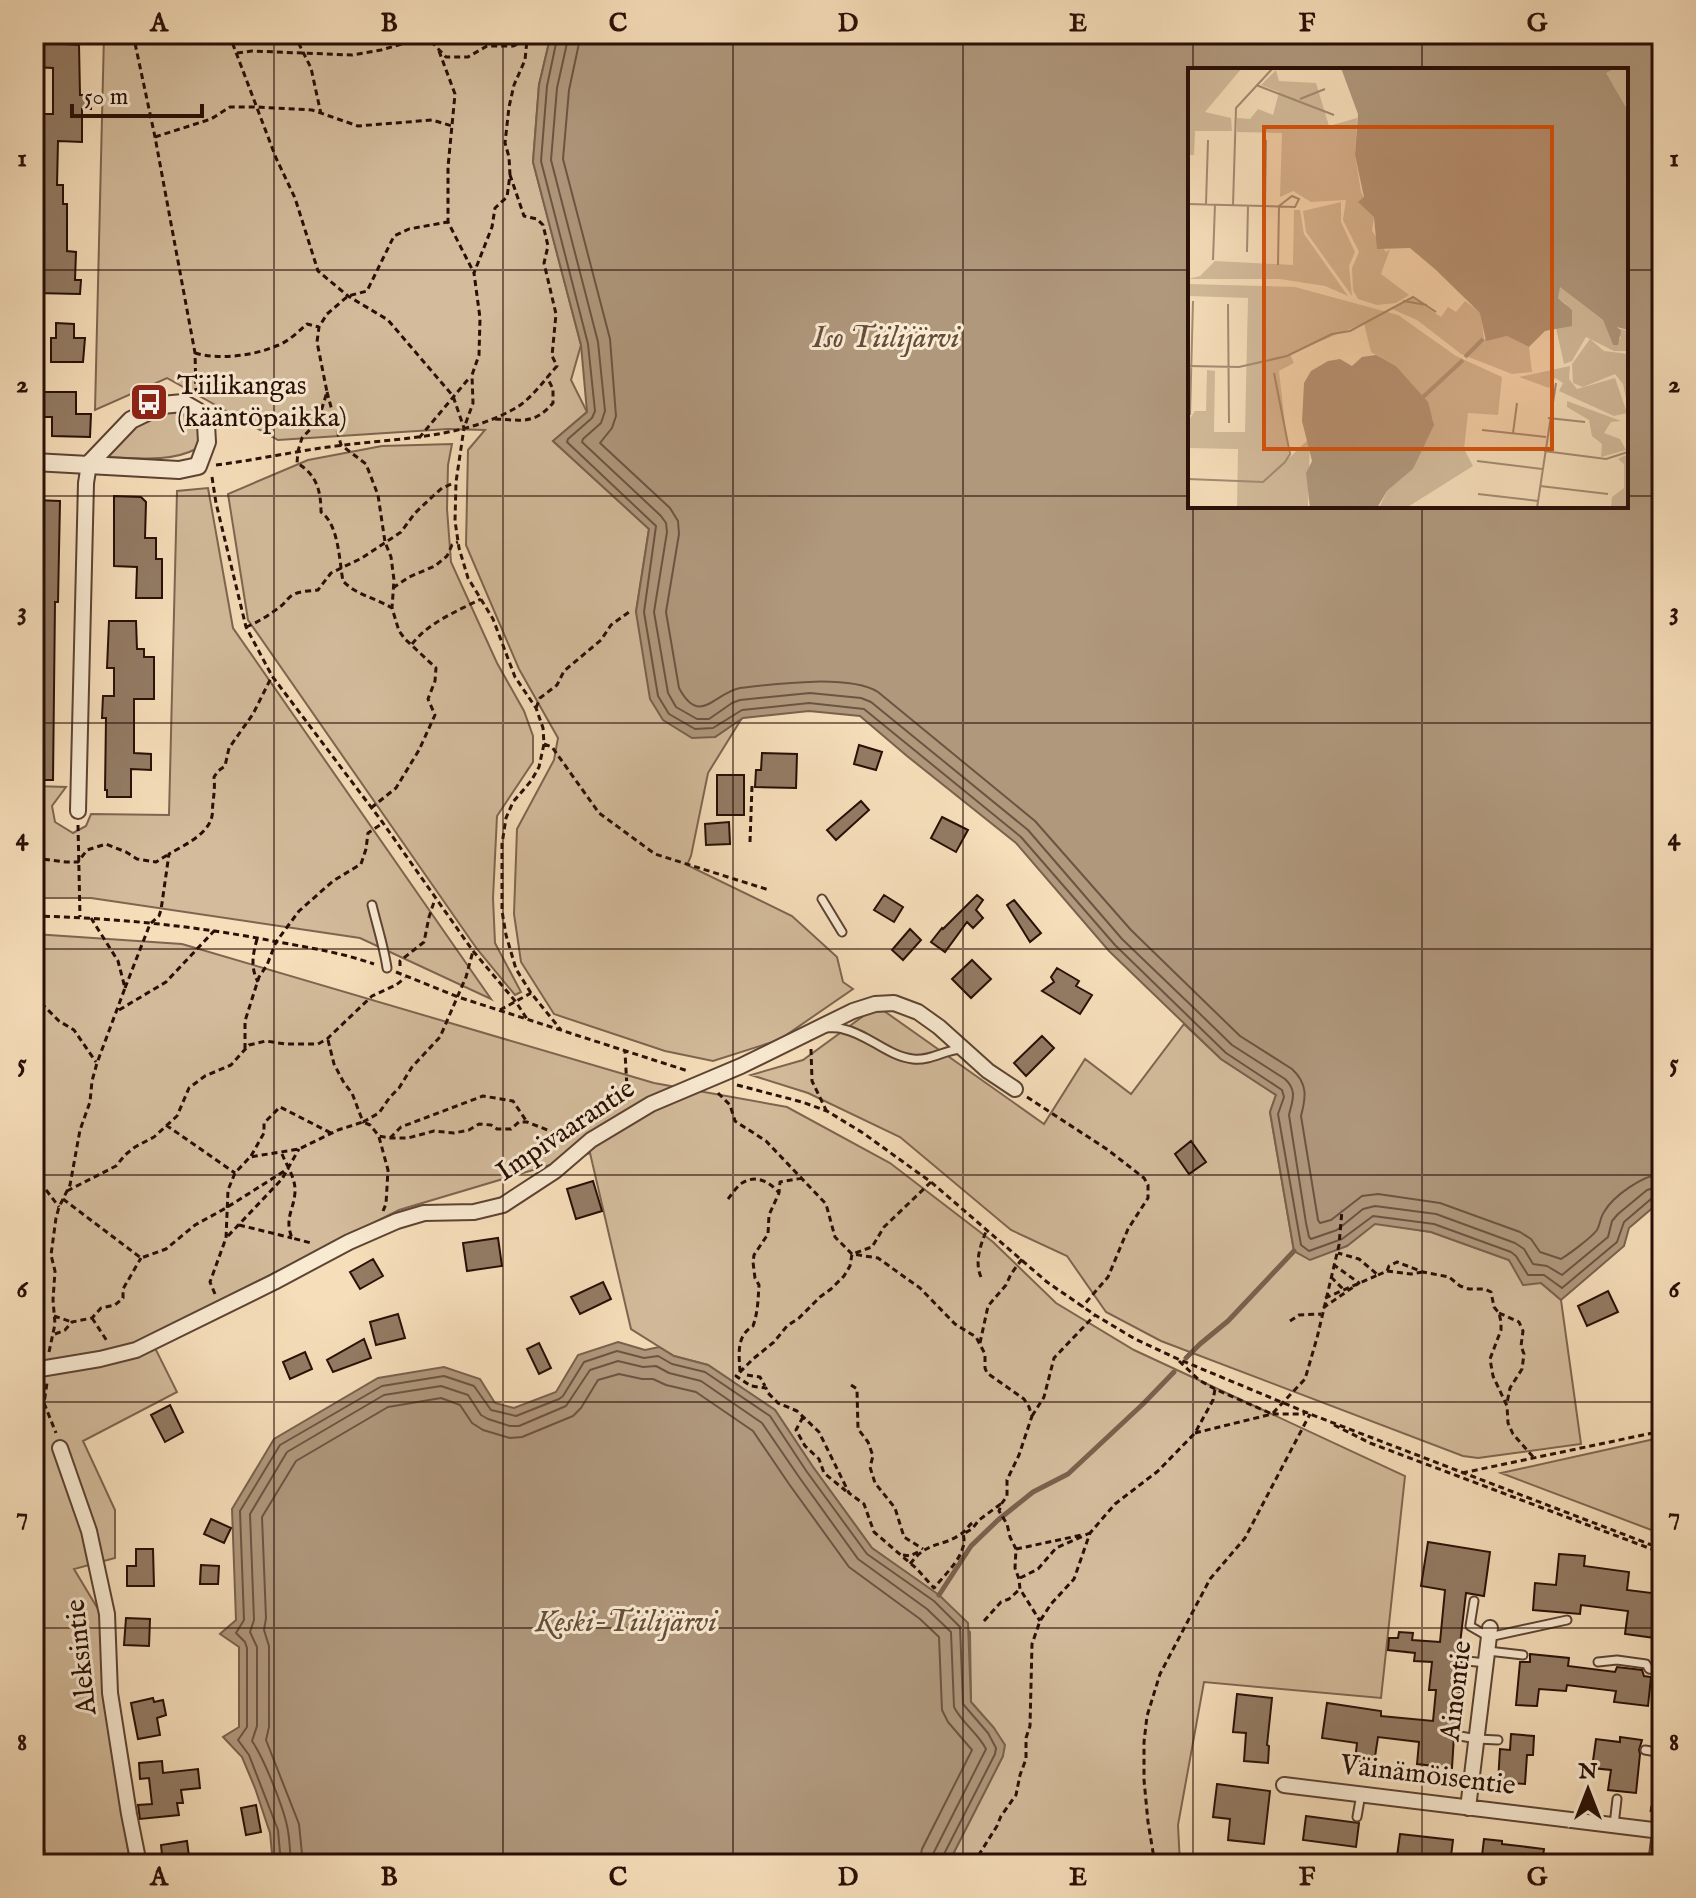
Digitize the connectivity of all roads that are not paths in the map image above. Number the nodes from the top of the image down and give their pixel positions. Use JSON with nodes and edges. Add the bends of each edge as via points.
{"nodes":[{"id":1,"x":34,"y":462,"type":"edge"},
{"id":2,"x":89,"y":464,"type":"junction"},
{"id":3,"x":78,"y":811,"type":"road end"},
{"id":4,"x":822,"y":899,"type":"dead end"},
{"id":5,"x":372,"y":905,"type":"dead end"},
{"id":6,"x":842,"y":932,"type":"dead end"},
{"id":7,"x":387,"y":968,"type":"dead end"},
{"id":8,"x":815,"y":1031,"type":"junction"},
{"id":9,"x":961,"y":1049,"type":"junction"},
{"id":10,"x":1015,"y":1089,"type":"road end"},
{"id":11,"x":41,"y":1369,"type":"edge"},
{"id":12,"x":60,"y":1448,"type":"road end"},
{"id":13,"x":1474,"y":1601,"type":"dead end"},
{"id":14,"x":1567,"y":1620,"type":"dead end"},
{"id":15,"x":1488,"y":1645,"type":"junction"},
{"id":16,"x":1523,"y":1655,"type":"dead end"},
{"id":17,"x":1467,"y":1661,"type":"dead end"},
{"id":18,"x":1598,"y":1662,"type":"dead end"},
{"id":19,"x":1662,"y":1671,"type":"edge"},
{"id":20,"x":1460,"y":1736,"type":"dead end"},
{"id":21,"x":1477,"y":1739,"type":"junction"},
{"id":22,"x":1498,"y":1740,"type":"dead end"},
{"id":23,"x":1645,"y":1750,"type":"dead end"},
{"id":24,"x":1661,"y":1752,"type":"edge"},
{"id":25,"x":1284,"y":1785,"type":"dead end"},
{"id":26,"x":1361,"y":1794,"type":"junction"},
{"id":27,"x":1617,"y":1799,"type":"dead end"},
{"id":28,"x":1468,"y":1808,"type":"junction"},
{"id":29,"x":1357,"y":1817,"type":"dead end"},
{"id":30,"x":1662,"y":1824,"type":"edge"},
{"id":31,"x":1614,"y":1825,"type":"junction"},
{"id":32,"x":1653,"y":1830,"type":"edge"},
{"id":33,"x":139,"y":1864,"type":"edge"},
{"id":34,"x":1657,"y":1864,"type":"edge"}],
"edges":[{"from":1,"to":2,"type":"street"},
{"from":2,"to":2,"type":"street","via":[[131,420],[162,405],[183,403],[206,424],[204,466],[179,470]]},
{"from":2,"to":3,"type":"street"},
{"from":4,"to":6,"type":"lane"},
{"from":5,"to":7,"type":"lane"},
{"from":8,"to":9,"type":"lane","via":[[840,1028],[911,1059]]},
{"from":8,"to":9,"type":"street","name":"Impivaarantie","via":[[853,1011],[894,1003],[929,1019]]},
{"from":8,"to":11,"type":"street","name":"Impivaarantie","via":[[651,1104],[591,1140],[503,1205],[397,1221],[136,1350]]},
{"from":9,"to":10,"type":"street","name":"Impivaarantie"},
{"from":12,"to":33,"type":"street","name":"Aleksintie","via":[[89,1531],[107,1614],[110,1693]]},
{"from":13,"to":15,"type":"lane","via":[[1470,1626]]},
{"from":14,"to":15,"type":"lane"},
{"from":15,"to":16,"type":"lane"},
{"from":15,"to":17,"type":"lane"},
{"from":15,"to":21,"type":"street","name":"Ainontie"},
{"from":18,"to":19,"type":"lane","via":[[1646,1664]]},
{"from":20,"to":21,"type":"lane"},
{"from":21,"to":22,"type":"lane"},
{"from":21,"to":28,"type":"street","name":"Ainontie"},
{"from":23,"to":24,"type":"lane"},
{"from":25,"to":26,"type":"street","name":"Väinämöisentie"},
{"from":26,"to":28,"type":"street","name":"Väinämöisentie"},
{"from":26,"to":29,"type":"lane"},
{"from":27,"to":31,"type":"lane"},
{"from":28,"to":31,"type":"street","name":"Väinämöisentie"},
{"from":30,"to":32,"type":"street"},
{"from":31,"to":32,"type":"street","name":"Väinämöisentie"},
{"from":32,"to":34,"type":"street"}]}
